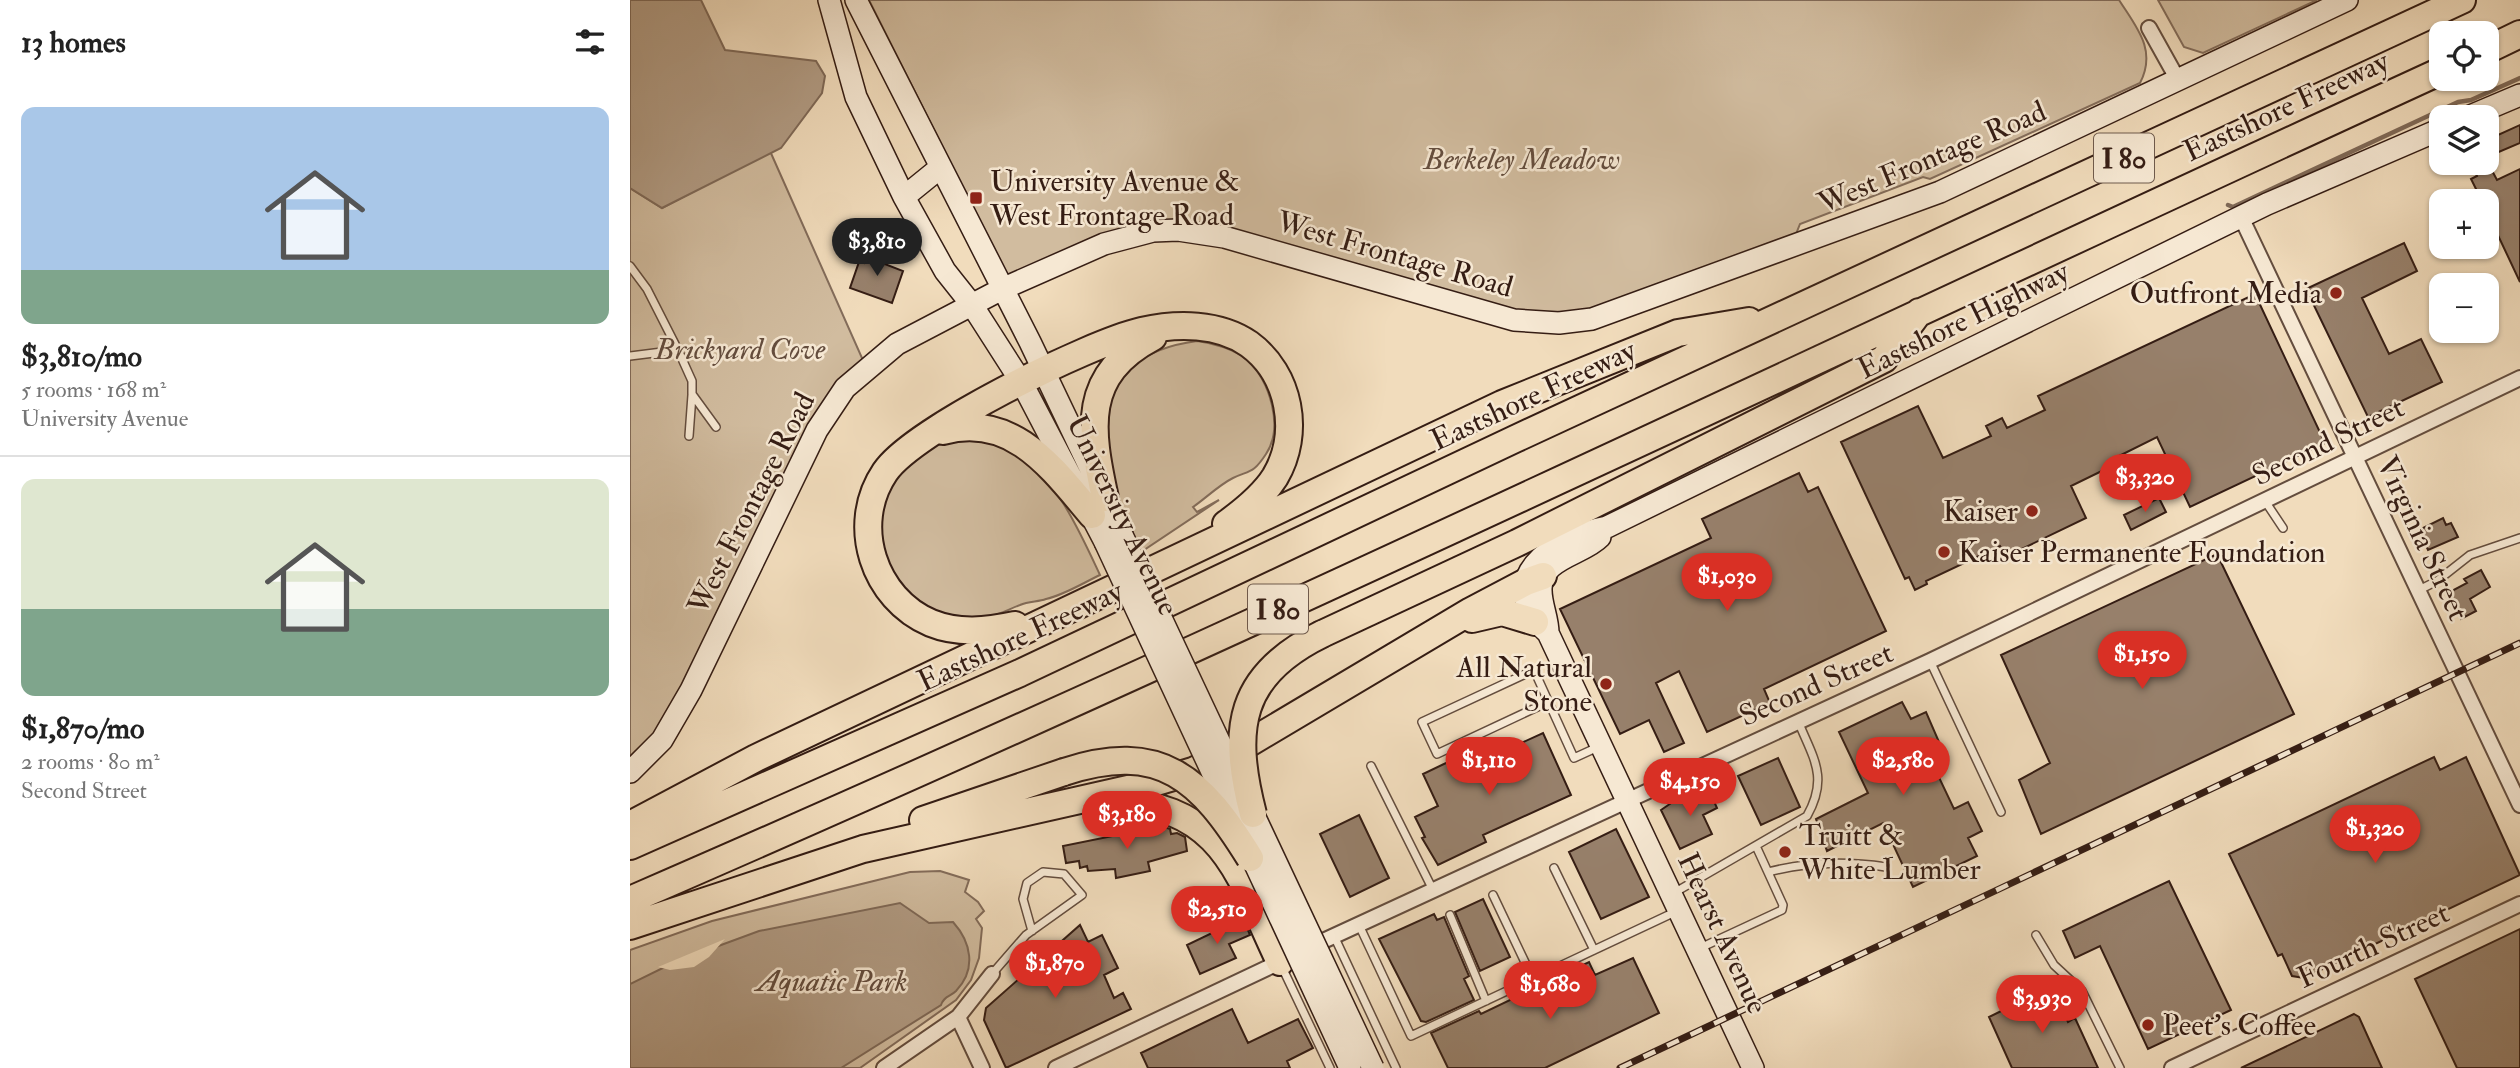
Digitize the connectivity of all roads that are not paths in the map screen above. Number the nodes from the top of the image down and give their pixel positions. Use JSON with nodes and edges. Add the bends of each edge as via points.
{"nodes":[{"id":1,"x":829,"y":0,"type":"edge"},
{"id":2,"x":856,"y":0,"type":"edge"},
{"id":3,"x":2347,"y":0,"type":"edge"},
{"id":4,"x":2462,"y":0,"type":"edge"},
{"id":5,"x":2150,"y":28,"type":"dead end"},
{"id":6,"x":2520,"y":34,"type":"edge"},
{"id":7,"x":2499,"y":44,"type":"edge"},
{"id":8,"x":2429,"y":77,"type":"edge"},
{"id":9,"x":2178,"y":80,"type":"junction"},
{"id":10,"x":2520,"y":95,"type":"edge"},
{"id":11,"x":2496,"y":105,"type":"edge"},
{"id":12,"x":2429,"y":134,"type":"edge"},
{"id":13,"x":941,"y":167,"type":"junction"},
{"id":14,"x":904,"y":197,"type":"junction"},
{"id":15,"x":2242,"y":219,"type":"junction"},
{"id":16,"x":630,"y":265,"type":"edge"},
{"id":17,"x":1002,"y":289,"type":"junction"},
{"id":18,"x":972,"y":305,"type":"junction"},
{"id":19,"x":1922,"y":310,"type":"junction"},
{"id":20,"x":1785,"y":315,"type":"junction"},
{"id":21,"x":1182,"y":327,"type":"junction"},
{"id":22,"x":678,"y":351,"type":"junction"},
{"id":23,"x":630,"y":356,"type":"edge"},
{"id":24,"x":1033,"y":377,"type":"junction"},
{"id":25,"x":2520,"y":378,"type":"edge"},
{"id":26,"x":692,"y":394,"type":"junction"},
{"id":27,"x":716,"y":427,"type":"dead end"},
{"id":28,"x":689,"y":436,"type":"dead end"},
{"id":29,"x":904,"y":451,"type":"junction"},
{"id":30,"x":2356,"y":457,"type":"junction"},
{"id":31,"x":2265,"y":500,"type":"junction"},
{"id":32,"x":1098,"y":506,"type":"junction"},
{"id":33,"x":2283,"y":528,"type":"dead end"},
{"id":34,"x":1114,"y":538,"type":"junction"},
{"id":35,"x":2520,"y":538,"type":"edge"},
{"id":36,"x":1153,"y":569,"type":"junction"},
{"id":37,"x":1534,"y":579,"type":"junction"},
{"id":38,"x":2419,"y":590,"type":"junction"},
{"id":39,"x":1079,"y":604,"type":"junction"},
{"id":40,"x":1542,"y":627,"type":"junction"},
{"id":41,"x":1420,"y":644,"type":"junction"},
{"id":42,"x":1930,"y":661,"type":"junction"},
{"id":43,"x":1548,"y":702,"type":"junction"},
{"id":44,"x":1798,"y":721,"type":"junction"},
{"id":45,"x":1601,"y":746,"type":"junction"},
{"id":46,"x":1371,"y":766,"type":"dead end"},
{"id":47,"x":630,"y":772,"type":"edge"},
{"id":48,"x":1626,"y":799,"type":"junction"},
{"id":49,"x":1051,"y":805,"type":"junction"},
{"id":50,"x":2520,"y":805,"type":"edge"},
{"id":51,"x":2001,"y":812,"type":"dead end"},
{"id":52,"x":1253,"y":814,"type":"junction"},
{"id":53,"x":630,"y":825,"type":"edge"},
{"id":54,"x":630,"y":846,"type":"edge"},
{"id":55,"x":1756,"y":846,"type":"junction"},
{"id":56,"x":1250,"y":858,"type":"junction"},
{"id":57,"x":1886,"y":867,"type":"dead end"},
{"id":58,"x":1554,"y":868,"type":"dead end"},
{"id":59,"x":788,"y":872,"type":"junction"},
{"id":60,"x":1768,"y":872,"type":"junction"},
{"id":61,"x":1433,"y":890,"type":"junction"},
{"id":62,"x":1493,"y":895,"type":"dead end"},
{"id":63,"x":630,"y":900,"type":"edge"},
{"id":64,"x":1675,"y":902,"type":"junction"},
{"id":65,"x":2520,"y":904,"type":"edge"},
{"id":66,"x":1450,"y":915,"type":"dead end"},
{"id":67,"x":1359,"y":925,"type":"junction"},
{"id":68,"x":630,"y":926,"type":"edge"},
{"id":69,"x":1031,"y":931,"type":"junction"},
{"id":70,"x":2036,"y":935,"type":"dead end"},
{"id":71,"x":1334,"y":936,"type":"junction"},
{"id":72,"x":1697,"y":949,"type":"junction"},
{"id":73,"x":1594,"y":950,"type":"junction"},
{"id":74,"x":1280,"y":962,"type":"junction"},
{"id":75,"x":992,"y":974,"type":"joint"},
{"id":76,"x":1533,"y":979,"type":"junction"},
{"id":77,"x":1486,"y":1001,"type":"junction"},
{"id":78,"x":958,"y":1017,"type":"junction"},
{"id":79,"x":884,"y":1068,"type":"edge"},
{"id":80,"x":982,"y":1068,"type":"edge"},
{"id":81,"x":1055,"y":1068,"type":"edge"},
{"id":82,"x":1331,"y":1068,"type":"edge"},
{"id":83,"x":1350,"y":1068,"type":"edge"},
{"id":84,"x":1373,"y":1068,"type":"edge"},
{"id":85,"x":1396,"y":1068,"type":"edge"},
{"id":86,"x":1753,"y":1068,"type":"edge"},
{"id":87,"x":2119,"y":1068,"type":"edge"},
{"id":88,"x":2172,"y":1068,"type":"edge"}],
"edges":[{"from":1,"to":14,"type":"street","name":"University Avenue","via":[[856,97]]},
{"from":2,"to":13,"type":"street","name":"University Avenue"},
{"from":3,"to":9,"type":"street","name":"West Frontage Road"},
{"from":4,"to":20,"type":"highway","name":"Eastshore Freeway","number":"I 80"},
{"from":5,"to":9,"type":"street"},
{"from":6,"to":7,"type":"highway"},
{"from":8,"to":19,"type":"highway","name":"Eastshore Freeway","number":"I 80"},
{"from":9,"to":17,"type":"street","name":"West Frontage Road","via":[[1940,192],[1592,320],[1514,320],[1224,237],[1178,230],[1153,231],[1104,244]]},
{"from":10,"to":11,"type":"street"},
{"from":12,"to":15,"type":"street","name":"Eastshore Highway"},
{"from":13,"to":14,"type":"street"},
{"from":13,"to":17,"type":"street","name":"University Avenue"},
{"from":14,"to":18,"type":"street","name":"University Avenue","via":[[944,271]]},
{"from":15,"to":30,"type":"street","name":"Virginia Street"},
{"from":15,"to":37,"type":"street","name":"Eastshore Highway","via":[[1607,527],[1542,553],[1530,569]]},
{"from":16,"to":22,"type":"lane"},
{"from":17,"to":18,"type":"street","name":"West Frontage Road"},
{"from":17,"to":24,"type":"street","name":"University Avenue"},
{"from":18,"to":24,"type":"street","name":"University Avenue"},
{"from":18,"to":47,"type":"street","name":"West Frontage Road","via":[[891,348],[855,377],[835,401],[691,690],[662,740]]},
{"from":19,"to":52,"type":"highway","bridge":true,"via":[[1884,359],[1517,544],[1322,634],[1280,660],[1247,702],[1240,743]]},
{"from":19,"to":63,"type":"highway","name":"Eastshore Freeway","number":"I 80","via":[[1541,489]]},
{"from":20,"to":36,"type":"highway","via":[[1678,333],[1562,379]]},
{"from":20,"to":54,"type":"highway","name":"Eastshore Freeway","number":"I 80","via":[[1020,673]]},
{"from":21,"to":24,"type":"highway","via":[[1130,334]]},
{"from":21,"to":32,"type":"highway","via":[[1152,337],[1127,353],[1100,391],[1092,430]]},
{"from":21,"to":36,"type":"highway","via":[[1219,330],[1260,354],[1276,373],[1285,396],[1289,439],[1275,477],[1256,499],[1223,527]]},
{"from":22,"to":23,"type":"lane"},
{"from":22,"to":26,"type":"lane","via":[[692,381]]},
{"from":24,"to":29,"type":"highway","via":[[933,430]]},
{"from":24,"to":32,"type":"street","name":"University Avenue"},
{"from":25,"to":30,"type":"street","name":"Second Street"},
{"from":26,"to":27,"type":"lane"},
{"from":26,"to":28,"type":"lane"},
{"from":29,"to":32,"type":"highway","via":[[947,430],[996,430],[1037,453]]},
{"from":29,"to":39,"type":"highway","via":[[877,486],[868,525],[869,546],[880,575],[909,610],[945,627],[973,630],[1014,625]]},
{"from":30,"to":31,"type":"street","name":"Second Street"},
{"from":30,"to":38,"type":"street","name":"Virginia Street"},
{"from":31,"to":33,"type":"lane"},
{"from":31,"to":42,"type":"street","name":"Second Street"},
{"from":32,"to":34,"type":"street","name":"University Avenue"},
{"from":34,"to":52,"type":"street","name":"University Avenue","bridge":true},
{"from":34,"to":56,"type":"street","name":"University Avenue","bridge":true},
{"from":35,"to":38,"type":"lane","via":[[2470,555]]},
{"from":36,"to":39,"type":"highway"},
{"from":37,"to":40,"type":"street","name":"Hearst Avenue","via":[[1525,596]]},
{"from":37,"to":41,"type":"highway"},
{"from":38,"to":50,"type":"street","name":"Virginia Street"},
{"from":39,"to":53,"type":"highway","via":[[756,758]]},
{"from":40,"to":41,"type":"highway","via":[[1509,613],[1490,613]]},
{"from":40,"to":45,"type":"street","name":"Hearst Avenue"},
{"from":41,"to":49,"type":"highway","via":[[1209,765],[1146,785]]},
{"from":42,"to":44,"type":"street","name":"Second Street"},
{"from":42,"to":51,"type":"lane"},
{"from":43,"to":43,"type":"lane","via":[[1534,670],[1422,722],[1437,754]]},
{"from":43,"to":45,"type":"lane","via":[[1574,758]]},
{"from":44,"to":48,"type":"street","name":"Second Street"},
{"from":44,"to":55,"type":"lane","via":[[1819,776],[1813,805],[1807,816]]},
{"from":45,"to":48,"type":"street","name":"Hearst Avenue"},
{"from":46,"to":61,"type":"lane"},
{"from":48,"to":61,"type":"street","name":"Second Street"},
{"from":48,"to":64,"type":"street","name":"Hearst Avenue"},
{"from":49,"to":59,"type":"highway","via":[[873,846]]},
{"from":49,"to":74,"type":"highway","via":[[1125,801],[1160,807],[1194,821],[1232,864]]},
{"from":52,"to":84,"type":"street","name":"University Avenue","bridge":true},
{"from":55,"to":60,"type":"lane"},
{"from":55,"to":64,"type":"lane"},
{"from":56,"to":59,"type":"highway","bridge":true,"via":[[1210,800],[1173,770],[1126,760],[1064,772],[879,835]]},
{"from":56,"to":83,"type":"street","name":"University Avenue","bridge":true},
{"from":57,"to":60,"type":"lane","via":[[1857,862],[1800,864]]},
{"from":58,"to":73,"type":"lane"},
{"from":59,"to":68,"type":"highway"},
{"from":60,"to":72,"type":"lane","via":[[1782,910]]},
{"from":61,"to":67,"type":"street","name":"Second Street"},
{"from":62,"to":76,"type":"lane"},
{"from":64,"to":72,"type":"street","name":"Hearst Avenue"},
{"from":64,"to":73,"type":"lane"},
{"from":65,"to":88,"type":"street","name":"Fourth Street"},
{"from":66,"to":77,"type":"lane"},
{"from":67,"to":71,"type":"street","name":"Second Street"},
{"from":67,"to":77,"type":"lane","via":[[1411,1036]]},
{"from":69,"to":69,"type":"lane","via":[[1023,899],[1027,883],[1055,871],[1064,874],[1082,895]]},
{"from":69,"to":75,"type":"lane"},
{"from":70,"to":87,"type":"lane","via":[[2054,965],[2082,991]]},
{"from":71,"to":74,"type":"street","name":"Second Street"},
{"from":71,"to":85,"type":"lane"},
{"from":72,"to":86,"type":"street","name":"Hearst Avenue"},
{"from":73,"to":76,"type":"lane"},
{"from":74,"to":81,"type":"street","name":"Second Street"},
{"from":74,"to":82,"type":"lane"},
{"from":75,"to":78,"type":"street"},
{"from":76,"to":77,"type":"lane"},
{"from":78,"to":79,"type":"street"},
{"from":78,"to":80,"type":"street"}]}
